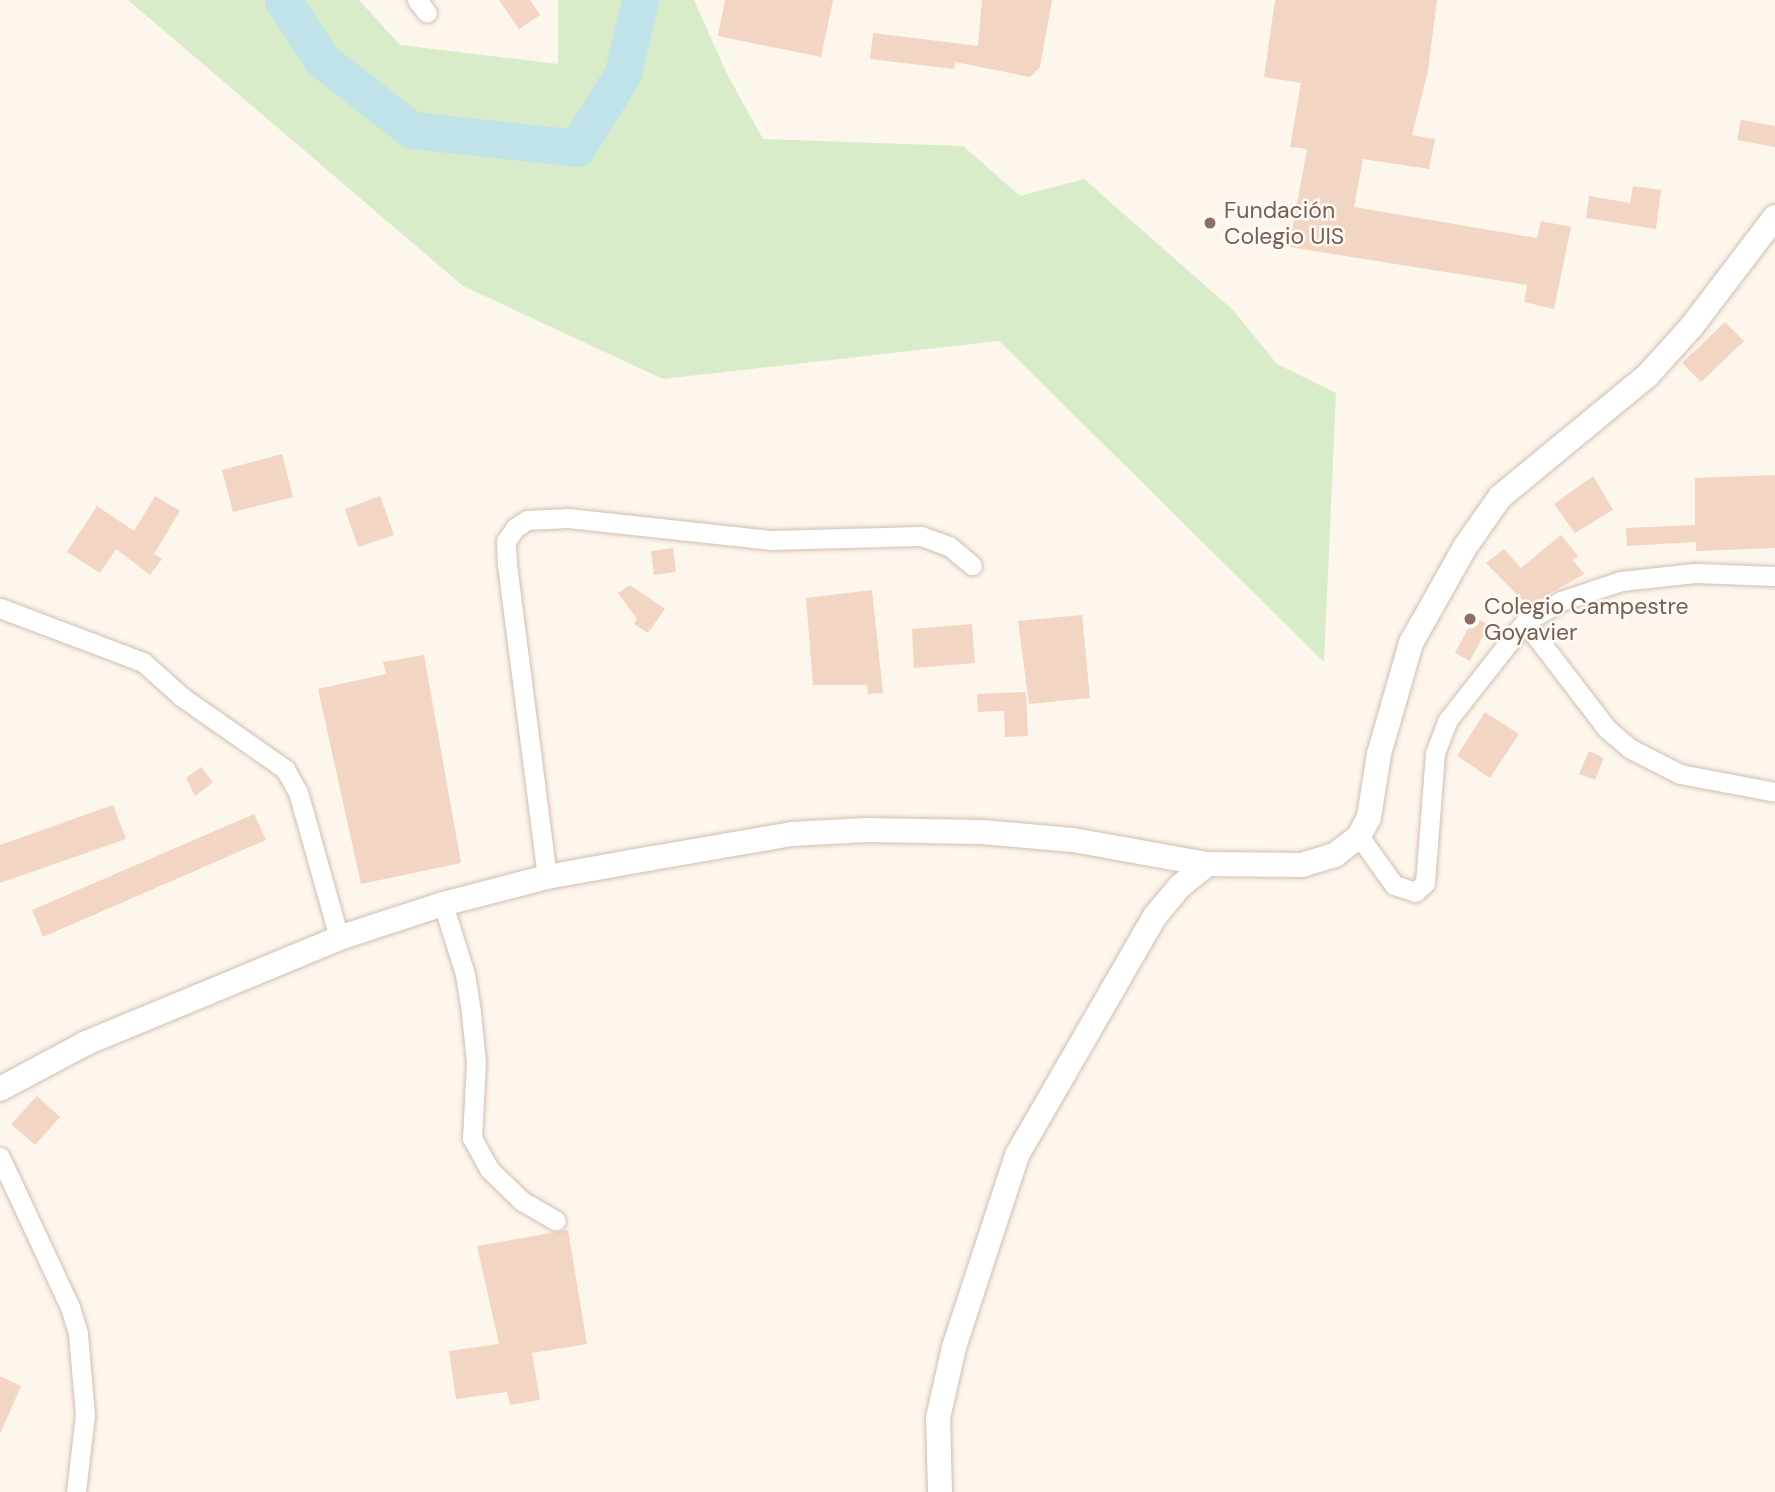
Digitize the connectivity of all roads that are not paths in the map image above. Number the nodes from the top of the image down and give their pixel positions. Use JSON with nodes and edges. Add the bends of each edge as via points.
{"nodes":[{"id":1,"x":1775,"y":217,"type":"edge"},
{"id":2,"x":972,"y":565,"type":"dead end"},
{"id":3,"x":1775,"y":576,"type":"edge"},
{"id":4,"x":0,"y":608,"type":"edge"},
{"id":5,"x":1525,"y":622,"type":"junction"},
{"id":6,"x":1775,"y":792,"type":"edge"},
{"id":7,"x":1359,"y":836,"type":"junction"},
{"id":8,"x":1207,"y":864,"type":"junction"},
{"id":9,"x":547,"y":877,"type":"junction"},
{"id":10,"x":443,"y":904,"type":"junction"},
{"id":11,"x":340,"y":938,"type":"junction"},
{"id":12,"x":0,"y":1089,"type":"edge"},
{"id":13,"x":0,"y":1157,"type":"edge"},
{"id":14,"x":556,"y":1222,"type":"dead end"},
{"id":15,"x":76,"y":1492,"type":"edge"},
{"id":16,"x":940,"y":1492,"type":"edge"}],
"edges":[{"from":1,"to":7,"type":"street","via":[[1692,326],[1647,376],[1500,497],[1465,547],[1411,643],[1379,754],[1369,817]]},
{"from":2,"to":9,"type":"street","via":[[949,546],[921,536],[771,540],[568,518],[527,520],[515,528],[506,541],[508,563]]},
{"from":3,"to":5,"type":"street","via":[[1695,573],[1621,581],[1561,601]]},
{"from":4,"to":11,"type":"street","via":[[120,649],[144,662],[182,697],[285,769],[298,792]]},
{"from":5,"to":6,"type":"street","via":[[1607,729],[1659,767]]},
{"from":5,"to":7,"type":"street","via":[[1447,721],[1435,753],[1425,883],[1415,892],[1394,885]]},
{"from":7,"to":8,"type":"street","via":[[1335,855],[1302,865]]},
{"from":8,"to":9,"type":"street","via":[[1073,840],[982,832],[855,830],[792,834]]},
{"from":8,"to":16,"type":"street","via":[[1179,887],[1155,916],[1017,1155],[954,1347],[938,1418]]},
{"from":9,"to":10,"type":"street"},
{"from":10,"to":11,"type":"street"},
{"from":10,"to":14,"type":"street","via":[[465,974],[471,1013],[476,1062],[472,1138],[490,1170],[522,1201]]},
{"from":11,"to":12,"type":"street","via":[[86,1043]]},
{"from":13,"to":15,"type":"street","via":[[70,1307],[78,1334],[85,1415]]}]}
